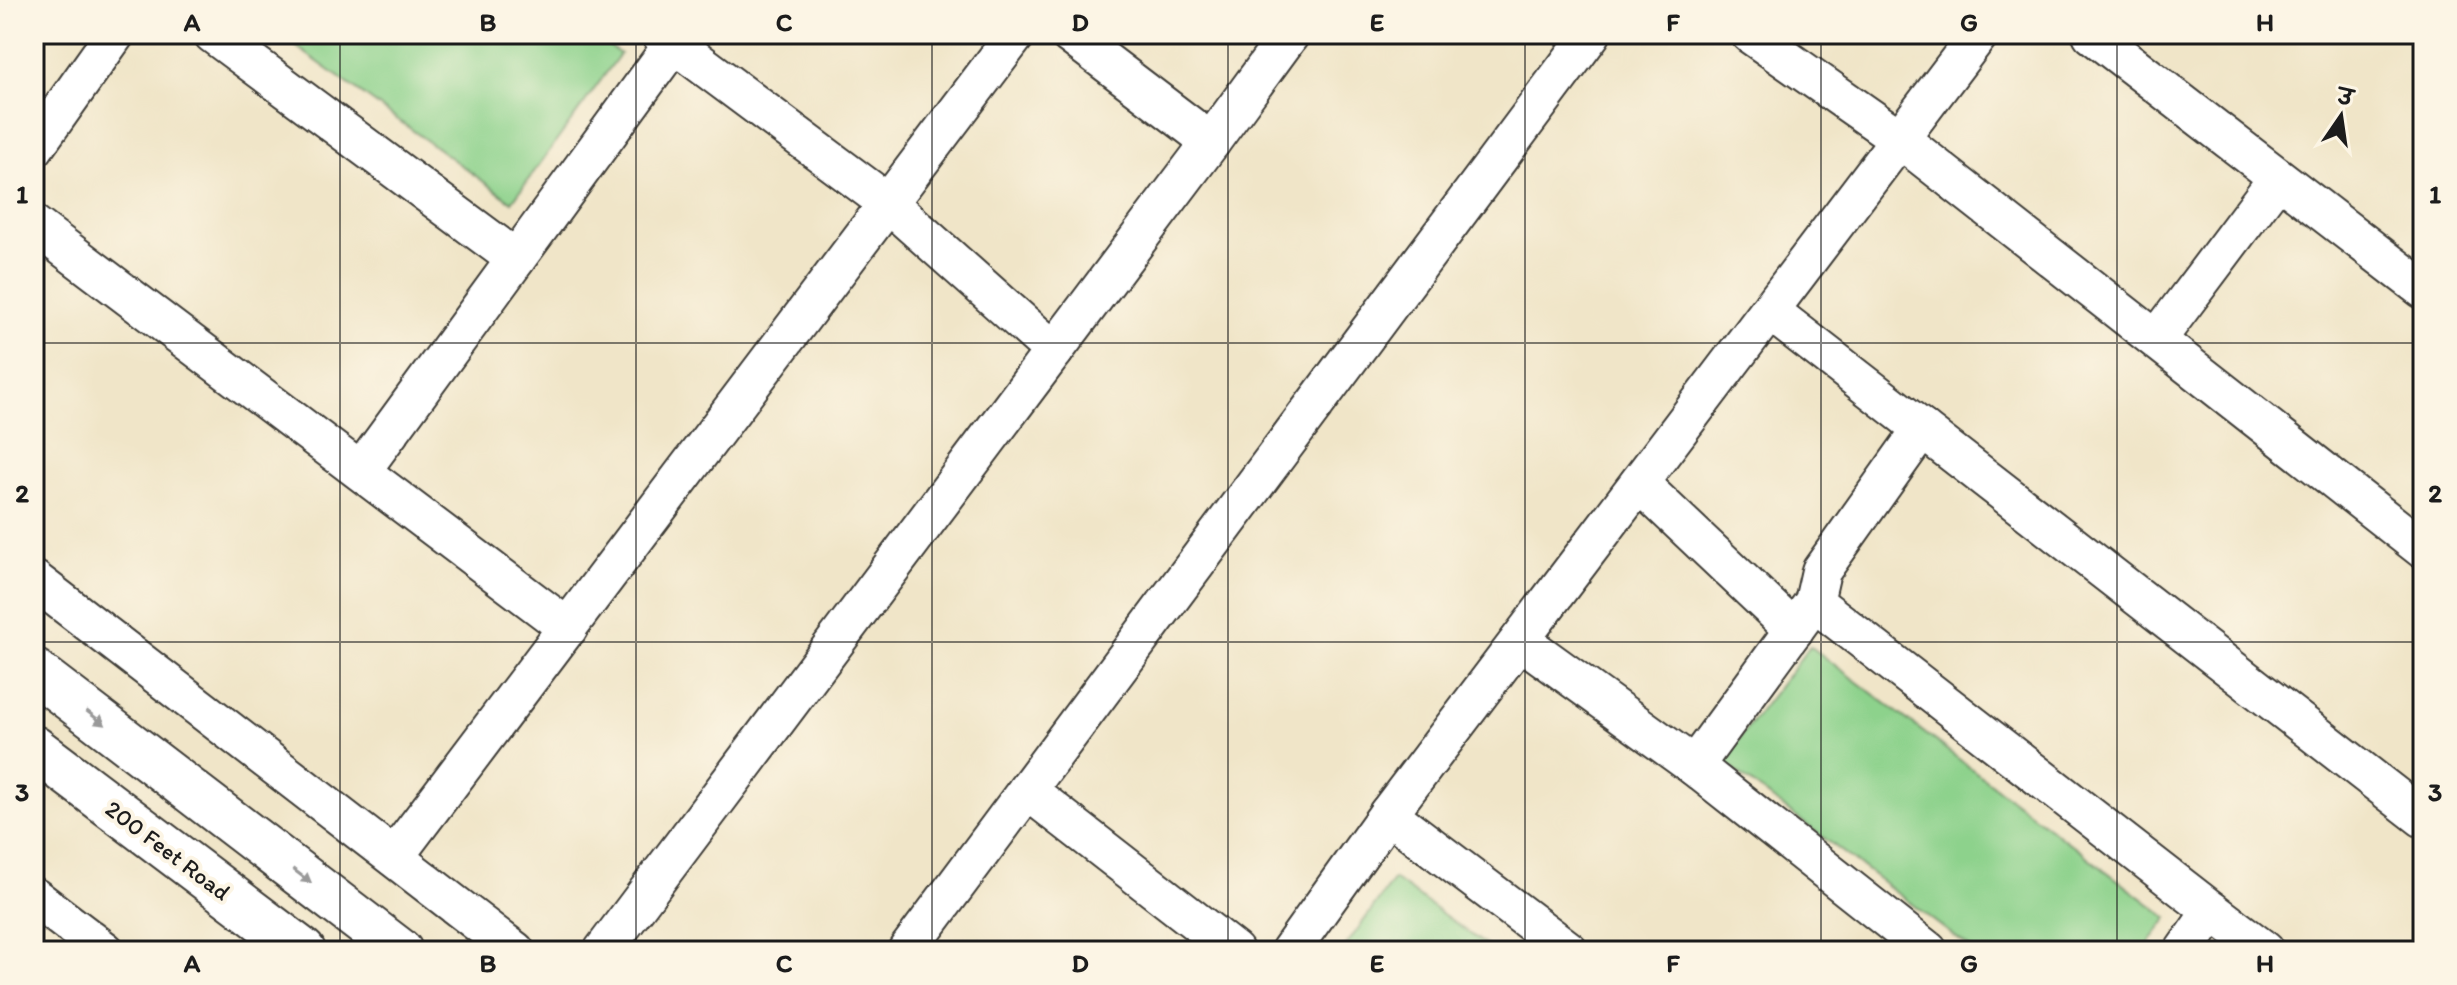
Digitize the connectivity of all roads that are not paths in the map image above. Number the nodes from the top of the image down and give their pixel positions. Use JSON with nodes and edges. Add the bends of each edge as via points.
{"nodes":[{"id":1,"x":115,"y":34,"type":"edge"},
{"id":2,"x":213,"y":34,"type":"edge"},
{"id":3,"x":1016,"y":34,"type":"edge"},
{"id":4,"x":1069,"y":34,"type":"edge"},
{"id":5,"x":1290,"y":34,"type":"edge"},
{"id":6,"x":1591,"y":34,"type":"edge"},
{"id":7,"x":1750,"y":34,"type":"edge"},
{"id":8,"x":1979,"y":34,"type":"edge"},
{"id":9,"x":2092,"y":34,"type":"edge"},
{"id":10,"x":668,"y":39,"type":"edge"},
{"id":11,"x":1900,"y":139,"type":"junction"},
{"id":12,"x":1211,"y":142,"type":"junction"},
{"id":13,"x":34,"y":148,"type":"edge"},
{"id":14,"x":2278,"y":178,"type":"junction"},
{"id":15,"x":889,"y":204,"type":"junction"},
{"id":16,"x":34,"y":225,"type":"edge"},
{"id":17,"x":516,"y":259,"type":"junction"},
{"id":18,"x":2423,"y":289,"type":"edge"},
{"id":19,"x":1770,"y":311,"type":"junction"},
{"id":20,"x":2157,"y":339,"type":"junction"},
{"id":21,"x":1054,"y":351,"type":"junction"},
{"id":22,"x":1922,"y":429,"type":"junction"},
{"id":23,"x":361,"y":471,"type":"junction"},
{"id":24,"x":1639,"y":483,"type":"junction"},
{"id":25,"x":2423,"y":549,"type":"edge"},
{"id":26,"x":34,"y":580,"type":"edge"},
{"id":27,"x":1804,"y":616,"type":"junction"},
{"id":28,"x":568,"y":628,"type":"junction"},
{"id":29,"x":1520,"y":640,"type":"junction"},
{"id":30,"x":34,"y":671,"type":"edge"},
{"id":31,"x":34,"y":748,"type":"edge"},
{"id":32,"x":1694,"y":766,"type":"junction"},
{"id":33,"x":1027,"y":790,"type":"junction"},
{"id":34,"x":1388,"y":814,"type":"junction"},
{"id":35,"x":2423,"y":818,"type":"edge"},
{"id":36,"x":394,"y":857,"type":"junction"},
{"id":37,"x":34,"y":897,"type":"edge"},
{"id":38,"x":2212,"y":911,"type":"junction"},
{"id":39,"x":105,"y":951,"type":"edge"},
{"id":40,"x":303,"y":951,"type":"edge"},
{"id":41,"x":400,"y":951,"type":"edge"},
{"id":42,"x":515,"y":951,"type":"edge"},
{"id":43,"x":603,"y":951,"type":"edge"},
{"id":44,"x":907,"y":951,"type":"edge"},
{"id":45,"x":1234,"y":951,"type":"edge"},
{"id":46,"x":1290,"y":951,"type":"edge"},
{"id":47,"x":1569,"y":951,"type":"edge"},
{"id":48,"x":1928,"y":951,"type":"edge"},
{"id":49,"x":2184,"y":951,"type":"edge"},
{"id":50,"x":2265,"y":951,"type":"edge"}],
"edges":[{"from":1,"to":13,"type":"street"},
{"from":2,"to":17,"type":"street"},
{"from":3,"to":15,"type":"street"},
{"from":4,"to":12,"type":"street"},
{"from":5,"to":12,"type":"street"},
{"from":6,"to":33,"type":"street"},
{"from":7,"to":11,"type":"street"},
{"from":8,"to":11,"type":"street"},
{"from":9,"to":14,"type":"street"},
{"from":10,"to":15,"type":"street"},
{"from":10,"to":17,"type":"street"},
{"from":11,"to":19,"type":"street"},
{"from":11,"to":20,"type":"street"},
{"from":12,"to":21,"type":"street"},
{"from":14,"to":18,"type":"street"},
{"from":14,"to":20,"type":"street"},
{"from":15,"to":21,"type":"street"},
{"from":15,"to":28,"type":"street"},
{"from":16,"to":23,"type":"street"},
{"from":17,"to":23,"type":"street"},
{"from":19,"to":22,"type":"street"},
{"from":19,"to":24,"type":"street"},
{"from":20,"to":25,"type":"street"},
{"from":21,"to":43,"type":"street"},
{"from":22,"to":27,"type":"street","via":[[1821,571]]},
{"from":22,"to":35,"type":"street"},
{"from":23,"to":28,"type":"street"},
{"from":24,"to":27,"type":"street"},
{"from":24,"to":29,"type":"street"},
{"from":26,"to":36,"type":"street"},
{"from":27,"to":32,"type":"street"},
{"from":27,"to":38,"type":"street"},
{"from":28,"to":36,"type":"street"},
{"from":29,"to":32,"type":"street"},
{"from":29,"to":34,"type":"street"},
{"from":30,"to":41,"type":"street","one_way":true},
{"from":31,"to":40,"type":"street","name":"200 Feet Road"},
{"from":32,"to":48,"type":"street"},
{"from":33,"to":44,"type":"street"},
{"from":33,"to":45,"type":"street"},
{"from":34,"to":46,"type":"street"},
{"from":34,"to":47,"type":"street"},
{"from":36,"to":42,"type":"street"},
{"from":37,"to":39,"type":"street"},
{"from":38,"to":49,"type":"street"},
{"from":38,"to":50,"type":"street"}]}
